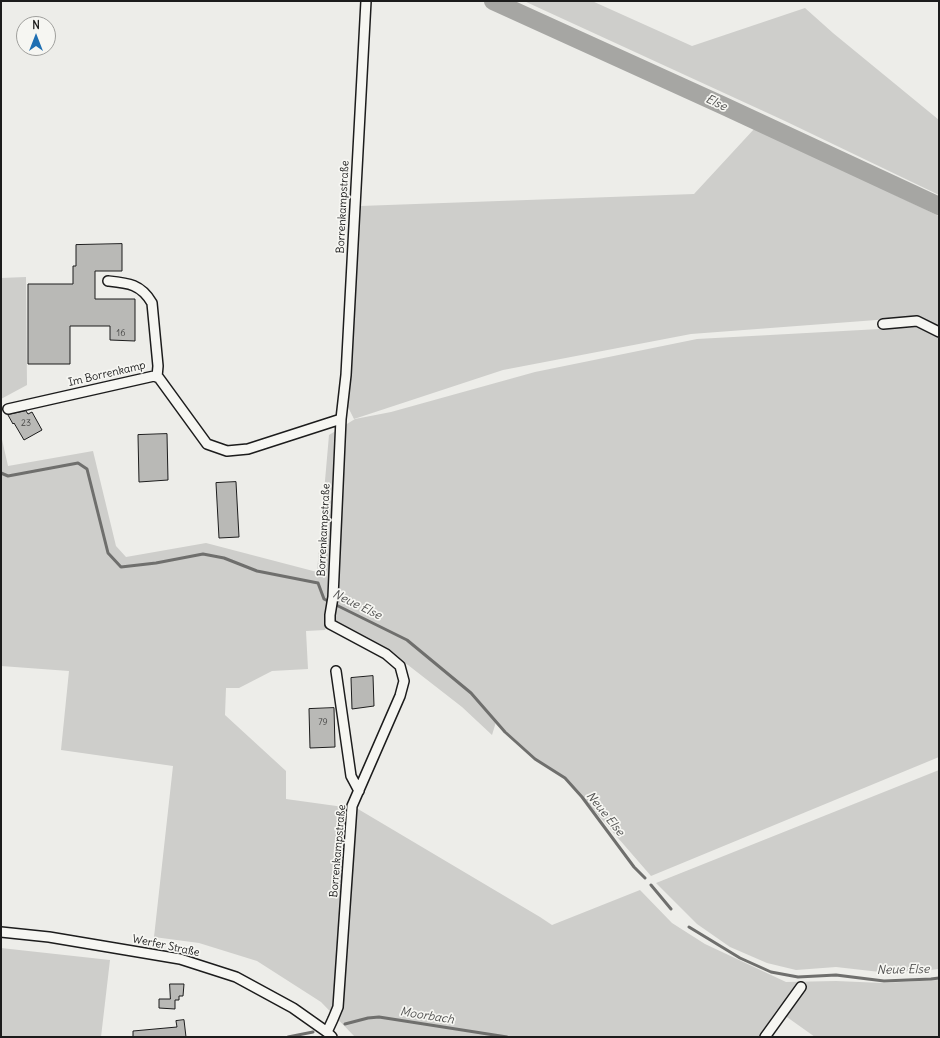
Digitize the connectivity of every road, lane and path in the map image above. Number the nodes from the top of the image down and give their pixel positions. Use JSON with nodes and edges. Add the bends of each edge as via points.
{"nodes":[{"id":1,"x":366,"y":1,"type":"edge"},
{"id":2,"x":108,"y":281,"type":"dead end"},
{"id":3,"x":883,"y":324,"type":"dead end"},
{"id":4,"x":939,"y":332,"type":"edge"},
{"id":5,"x":157,"y":377,"type":"junction"},
{"id":6,"x":8,"y":409,"type":"dead end"},
{"id":7,"x":341,"y":420,"type":"junction"},
{"id":8,"x":336,"y":671,"type":"dead end"},
{"id":9,"x":359,"y":791,"type":"junction"},
{"id":10,"x":1,"y":932,"type":"edge"},
{"id":11,"x":801,"y":987,"type":"dead end"},
{"id":12,"x":329,"y":1034,"type":"edge"},
{"id":13,"x":765,"y":1037,"type":"edge"}],
"edges":[{"from":1,"to":7,"type":"street","name":"Borrenkampstraße","via":[[346,375]]},
{"from":2,"to":5,"type":"street","via":[[129,283],[138,287],[152,303]]},
{"from":3,"to":4,"type":"street","via":[[917,322]]},
{"from":5,"to":6,"type":"street","name":"Im Borrenkamp"},
{"from":5,"to":7,"type":"street","name":"Im Borrenkamp","via":[[208,444],[227,451],[248,449]]},
{"from":7,"to":9,"type":"street","name":"Borrenkampstraße","via":[[330,624],[386,654],[400,666],[404,681]]},
{"from":8,"to":9,"type":"street","via":[[351,776]]},
{"from":9,"to":12,"type":"street","name":"Borrenkampstraße","via":[[352,806],[338,1007]]},
{"from":10,"to":12,"type":"street","name":"Werfer Straße","via":[[50,937],[180,959],[236,977],[293,1008]]},
{"from":11,"to":13,"type":"street"}]}
